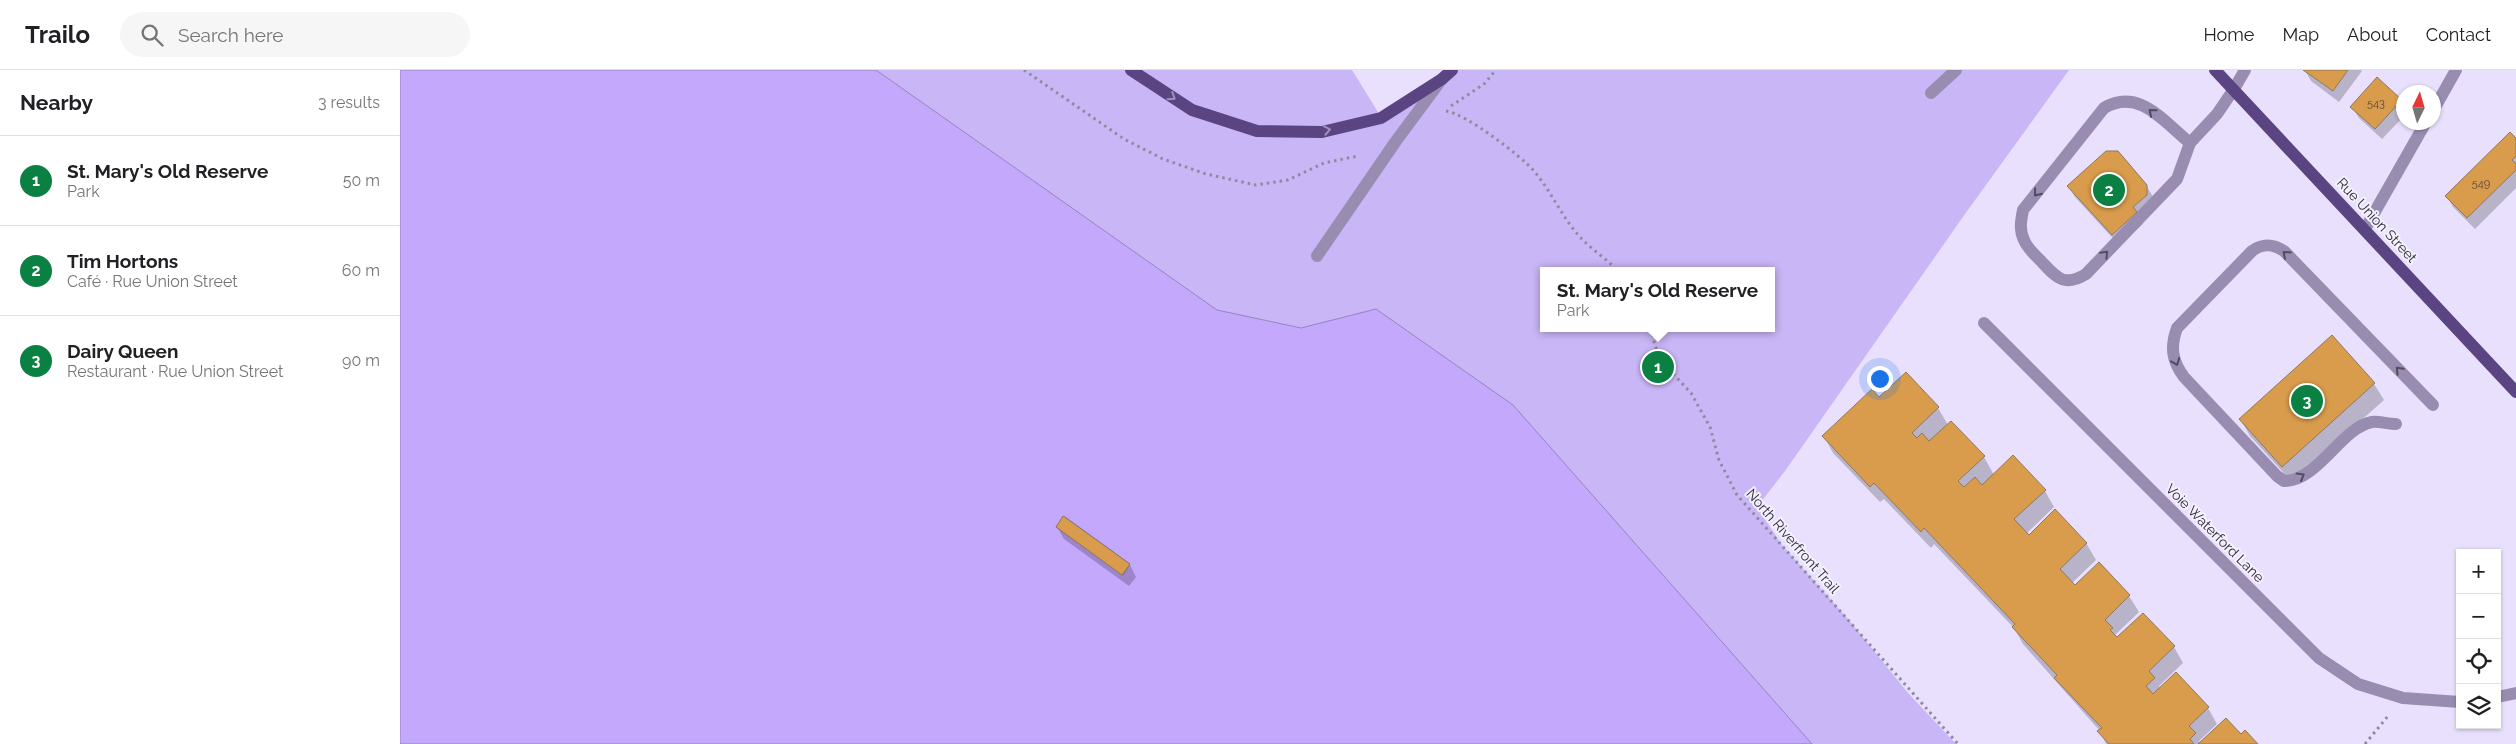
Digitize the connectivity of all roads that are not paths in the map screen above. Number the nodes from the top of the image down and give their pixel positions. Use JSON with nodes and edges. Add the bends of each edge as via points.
{"nodes":[{"id":1,"x":1132,"y":70,"type":"edge"},
{"id":2,"x":1452,"y":70,"type":"edge"},
{"id":3,"x":1956,"y":70,"type":"edge"},
{"id":4,"x":2215,"y":70,"type":"edge"},
{"id":5,"x":2245,"y":70,"type":"edge"},
{"id":6,"x":2456,"y":70,"type":"edge"},
{"id":7,"x":1442,"y":79,"type":"junction"},
{"id":8,"x":2234,"y":89,"type":"junction"},
{"id":9,"x":1931,"y":93,"type":"dead end"},
{"id":10,"x":2441,"y":97,"type":"edge"},
{"id":11,"x":2421,"y":130,"type":"edge"},
{"id":12,"x":2190,"y":143,"type":"junction"},
{"id":13,"x":2365,"y":229,"type":"junction"},
{"id":14,"x":1317,"y":256,"type":"dead end"},
{"id":15,"x":1984,"y":323,"type":"dead end"},
{"id":16,"x":2516,"y":392,"type":"edge"},
{"id":17,"x":2433,"y":405,"type":"dead end"},
{"id":18,"x":2396,"y":424,"type":"dead end"},
{"id":19,"x":2516,"y":693,"type":"edge"},
{"id":20,"x":2501,"y":696,"type":"edge"},
{"id":21,"x":2456,"y":702,"type":"edge"}],
"edges":[{"from":1,"to":7,"type":"main road","one_way":true,"via":[[1192,110],[1257,131],[1322,132],[1381,118]]},
{"from":2,"to":7,"type":"main road"},
{"from":3,"to":9,"type":"street"},
{"from":4,"to":8,"type":"main road","name":"Rue Union Street"},
{"from":5,"to":8,"type":"street"},
{"from":6,"to":10,"type":"street"},
{"from":7,"to":14,"type":"street"},
{"from":8,"to":12,"type":"street","via":[[2217,114]]},
{"from":8,"to":13,"type":"main road","name":"Rue Union Street"},
{"from":11,"to":13,"type":"street"},
{"from":12,"to":12,"type":"street","one_way":true,"via":[[2135,101],[2124,99],[2104,108],[2024,210],[2023,239],[2056,277],[2064,281],[2076,280],[2086,274],[2177,178]]},
{"from":13,"to":16,"type":"main road","name":"Rue Union Street"},
{"from":15,"to":21,"type":"street","name":"Voie Waterford Lane","via":[[2319,658],[2358,684],[2403,698]]},
{"from":17,"to":18,"type":"street","one_way":true,"via":[[2284,251],[2272,245],[2252,251],[2177,328],[2172,354],[2180,372],[2284,481],[2300,479],[2358,429],[2372,422]]},
{"from":19,"to":20,"type":"street"}]}
